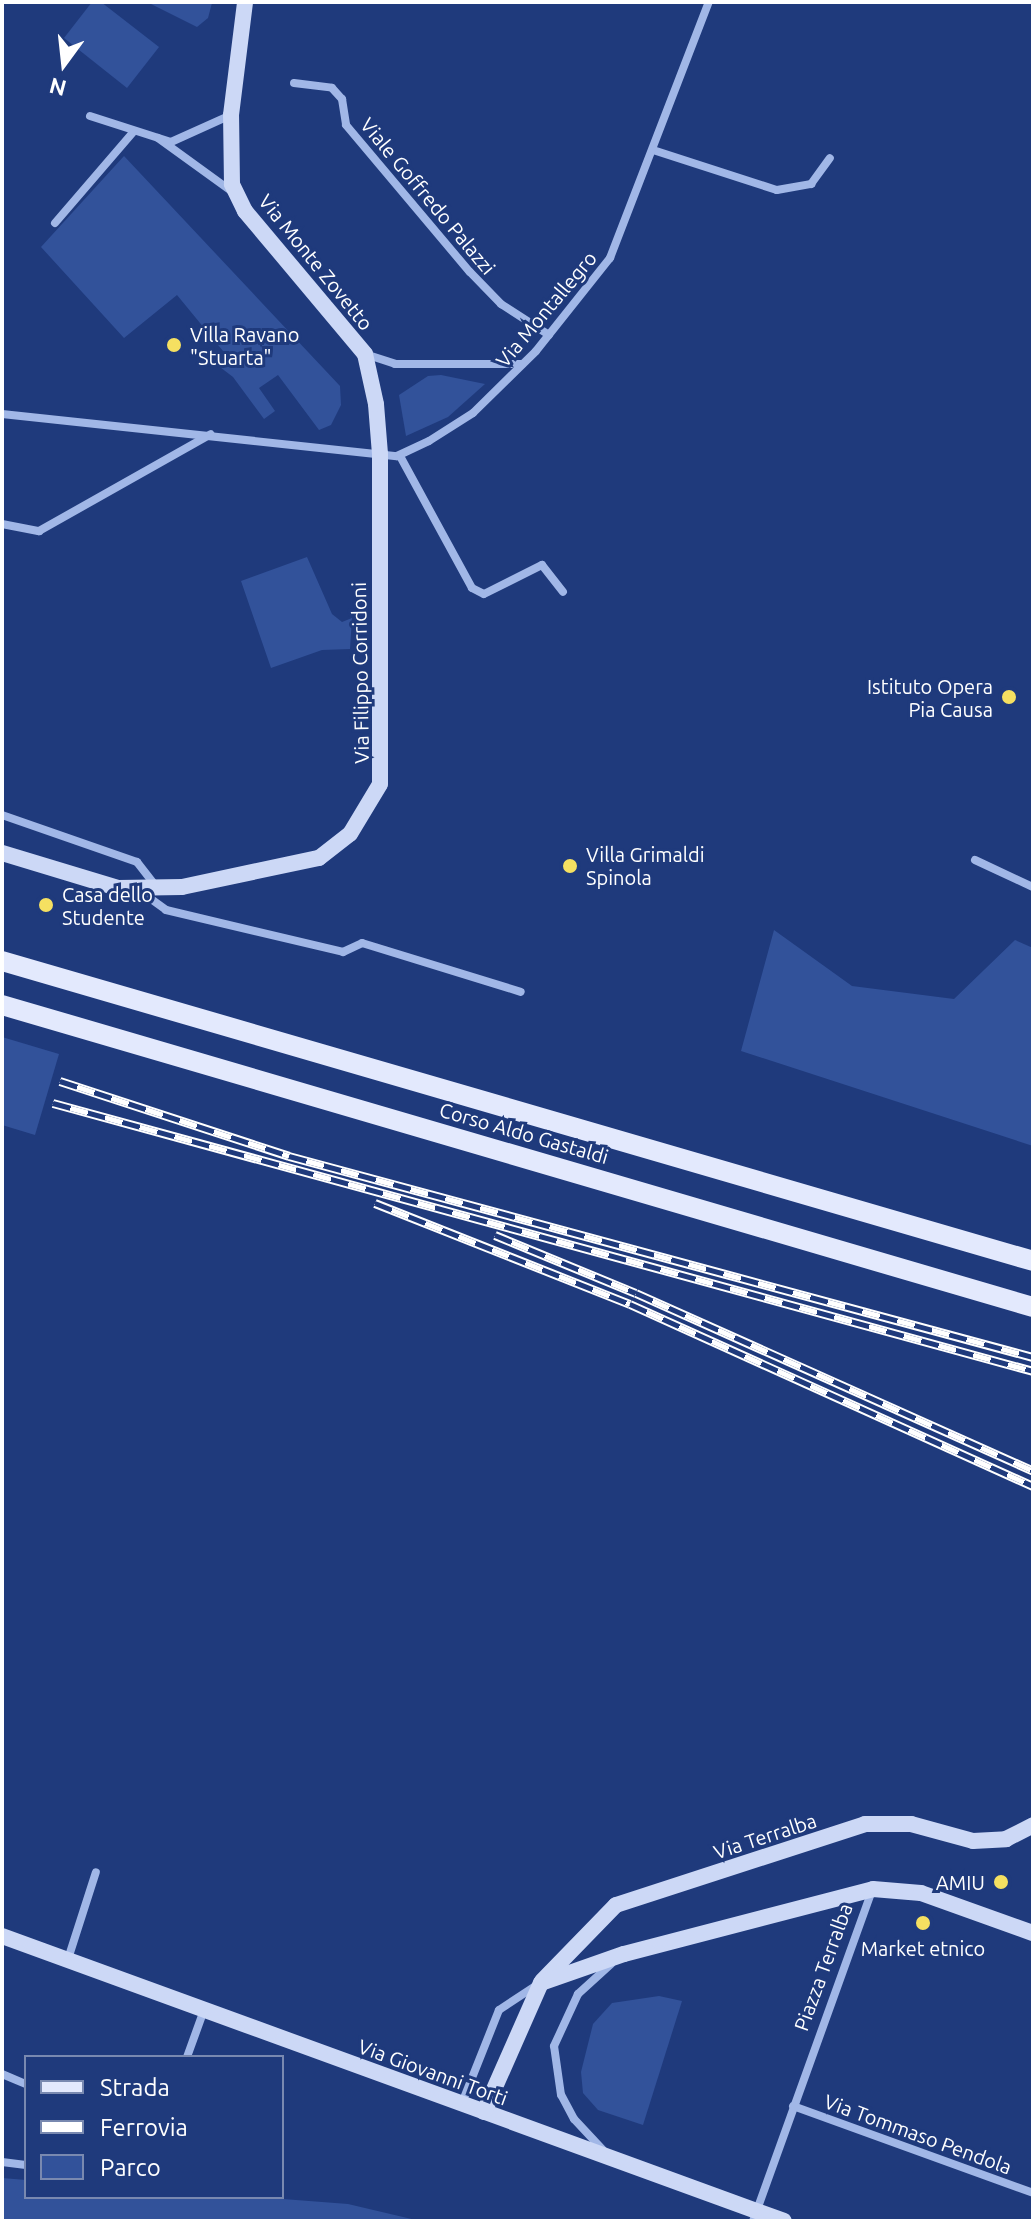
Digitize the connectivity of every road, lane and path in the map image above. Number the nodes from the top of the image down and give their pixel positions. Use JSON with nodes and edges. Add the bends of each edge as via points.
{"nodes":[{"id":1,"x":245,"y":2,"type":"edge"},
{"id":2,"x":706,"y":3,"type":"edge"},
{"id":3,"x":294,"y":83,"type":"dead end"},
{"id":4,"x":231,"y":115,"type":"junction"},
{"id":5,"x":90,"y":116,"type":"dead end"},
{"id":6,"x":134,"y":131,"type":"junction"},
{"id":7,"x":157,"y":138,"type":"junction"},
{"id":8,"x":653,"y":150,"type":"junction"},
{"id":9,"x":830,"y":158,"type":"dead end"},
{"id":10,"x":238,"y":196,"type":"junction"},
{"id":11,"x":55,"y":223,"type":"dead end"},
{"id":12,"x":549,"y":335,"type":"junction"},
{"id":13,"x":365,"y":354,"type":"junction"},
{"id":14,"x":523,"y":364,"type":"junction"},
{"id":15,"x":2,"y":414,"type":"edge"},
{"id":16,"x":211,"y":434,"type":"junction"},
{"id":17,"x":380,"y":454,"type":"junction"},
{"id":18,"x":400,"y":456,"type":"junction"},
{"id":19,"x":380,"y":492,"type":"joint"},
{"id":20,"x":2,"y":524,"type":"edge"},
{"id":21,"x":563,"y":592,"type":"dead end"},
{"id":22,"x":2,"y":815,"type":"edge"},
{"id":23,"x":2,"y":853,"type":"edge"},
{"id":24,"x":975,"y":860,"type":"dead end"},
{"id":25,"x":1033,"y":887,"type":"edge"},
{"id":26,"x":140,"y":891,"type":"junction"},
{"id":27,"x":158,"y":891,"type":"junction"},
{"id":28,"x":2,"y":961,"type":"edge"},
{"id":29,"x":521,"y":992,"type":"dead end"},
{"id":30,"x":2,"y":1005,"type":"edge"},
{"id":31,"x":1033,"y":1261,"type":"edge"},
{"id":32,"x":1033,"y":1307,"type":"edge"},
{"id":33,"x":1033,"y":1825,"type":"edge"},
{"id":34,"x":96,"y":1872,"type":"dead end"},
{"id":35,"x":873,"y":1889,"type":"junction"},
{"id":36,"x":1033,"y":1933,"type":"edge"},
{"id":37,"x":2,"y":1936,"type":"edge"},
{"id":38,"x":624,"y":1954,"type":"junction"},
{"id":39,"x":68,"y":1959,"type":"junction"},
{"id":40,"x":541,"y":1983,"type":"junction"},
{"id":41,"x":204,"y":2010,"type":"junction"},
{"id":42,"x":188,"y":2055,"type":"edge"},
{"id":43,"x":2,"y":2074,"type":"edge"},
{"id":44,"x":24,"y":2083,"type":"edge"},
{"id":45,"x":462,"y":2103,"type":"junction"},
{"id":46,"x":793,"y":2106,"type":"junction"},
{"id":47,"x":484,"y":2112,"type":"junction"},
{"id":48,"x":615,"y":2159,"type":"junction"},
{"id":49,"x":2,"y":2162,"type":"edge"},
{"id":50,"x":24,"y":2165,"type":"edge"},
{"id":51,"x":1033,"y":2193,"type":"edge"},
{"id":52,"x":755,"y":2216,"type":"edge"},
{"id":53,"x":784,"y":2221,"type":"edge"}],
"edges":[{"from":1,"to":4,"type":"street","name":"Via Monte Zovetto"},
{"from":2,"to":8,"type":"street","name":"Via Montallegro"},
{"from":3,"to":12,"type":"street","name":"Viale Goffredo Palazzi","via":[[332,88],[342,99],[346,125],[470,272],[501,304]]},
{"from":4,"to":7,"type":"street","name":"Via Monte Zovetto","via":[[171,142]]},
{"from":4,"to":10,"type":"street","name":"Via Monte Zovetto","via":[[232,184]]},
{"from":5,"to":6,"type":"street","name":"Via Monte Zovetto"},
{"from":6,"to":7,"type":"street","name":"Via Monte Zovetto"},
{"from":6,"to":11,"type":"street"},
{"from":7,"to":10,"type":"street","name":"Via Monte Zovetto"},
{"from":8,"to":9,"type":"street","via":[[777,190],[811,184]]},
{"from":8,"to":12,"type":"street","name":"Via Montallegro","via":[[617,247]]},
{"from":10,"to":13,"type":"street","name":"Via Monte Zovetto"},
{"from":12,"to":14,"type":"street","name":"Via Montallegro"},
{"from":13,"to":14,"type":"street","name":"Via Monte Zovetto","via":[[395,364]]},
{"from":13,"to":17,"type":"street","name":"Via Monte Zovetto"},
{"from":14,"to":18,"type":"street","name":"Via Montallegro","via":[[473,413]]},
{"from":15,"to":16,"type":"street"},
{"from":16,"to":17,"type":"street"},
{"from":16,"to":20,"type":"street","via":[[39,531]]},
{"from":17,"to":18,"type":"street"},
{"from":17,"to":19,"type":"street","name":"Via Monte Zovetto"},
{"from":18,"to":21,"type":"street","via":[[472,588],[484,594],[542,565]]},
{"from":19,"to":27,"type":"street","name":"Via Filippo Corridoni","via":[[382,767],[364,814],[350,834],[319,858]]},
{"from":22,"to":27,"type":"street","via":[[137,862]]},
{"from":23,"to":26,"type":"street","name":"Via Filippo Corridoni"},
{"from":24,"to":25,"type":"street"},
{"from":26,"to":27,"type":"street","name":"Via Filippo Corridoni"},
{"from":26,"to":29,"type":"street","name":"Via Filippo Corridoni","via":[[166,910],[343,952],[362,943]]},
{"from":28,"to":31,"type":"main road","name":"Corso Aldo Gastaldi"},
{"from":30,"to":32,"type":"main road","name":"Corso Aldo Gastaldi"},
{"from":33,"to":40,"type":"street","name":"Via Terralba","via":[[1006,1839],[973,1841],[911,1824],[865,1824],[616,1905]]},
{"from":34,"to":39,"type":"street"},
{"from":35,"to":36,"type":"street","via":[[921,1893]]},
{"from":35,"to":38,"type":"street","name":"Piazza Terralba"},
{"from":35,"to":46,"type":"street","name":"Piazza Terralba"},
{"from":37,"to":39,"type":"street","name":"Via Giovanni Torti"},
{"from":38,"to":40,"type":"street","name":"Piazza Terralba"},
{"from":38,"to":48,"type":"street","name":"Piazza Terralba","via":[[589,1981],[554,2046],[561,2095],[592,2142]]},
{"from":39,"to":41,"type":"street","name":"Via Giovanni Torti"},
{"from":40,"to":45,"type":"street","name":"Piazza Terralba","via":[[499,2010]]},
{"from":40,"to":47,"type":"street"},
{"from":41,"to":42,"type":"street"},
{"from":41,"to":45,"type":"street","name":"Via Giovanni Torti"},
{"from":43,"to":44,"type":"street"},
{"from":45,"to":47,"type":"street","name":"Via Giovanni Torti"},
{"from":46,"to":51,"type":"street","name":"Via Tommaso Pendola"},
{"from":46,"to":52,"type":"street","name":"Piazza Terralba"},
{"from":47,"to":48,"type":"street","name":"Via Giovanni Torti"},
{"from":48,"to":52,"type":"street","name":"Via Giovanni Torti"},
{"from":49,"to":50,"type":"street"},
{"from":52,"to":53,"type":"street","name":"Via Giovanni Torti"}]}
